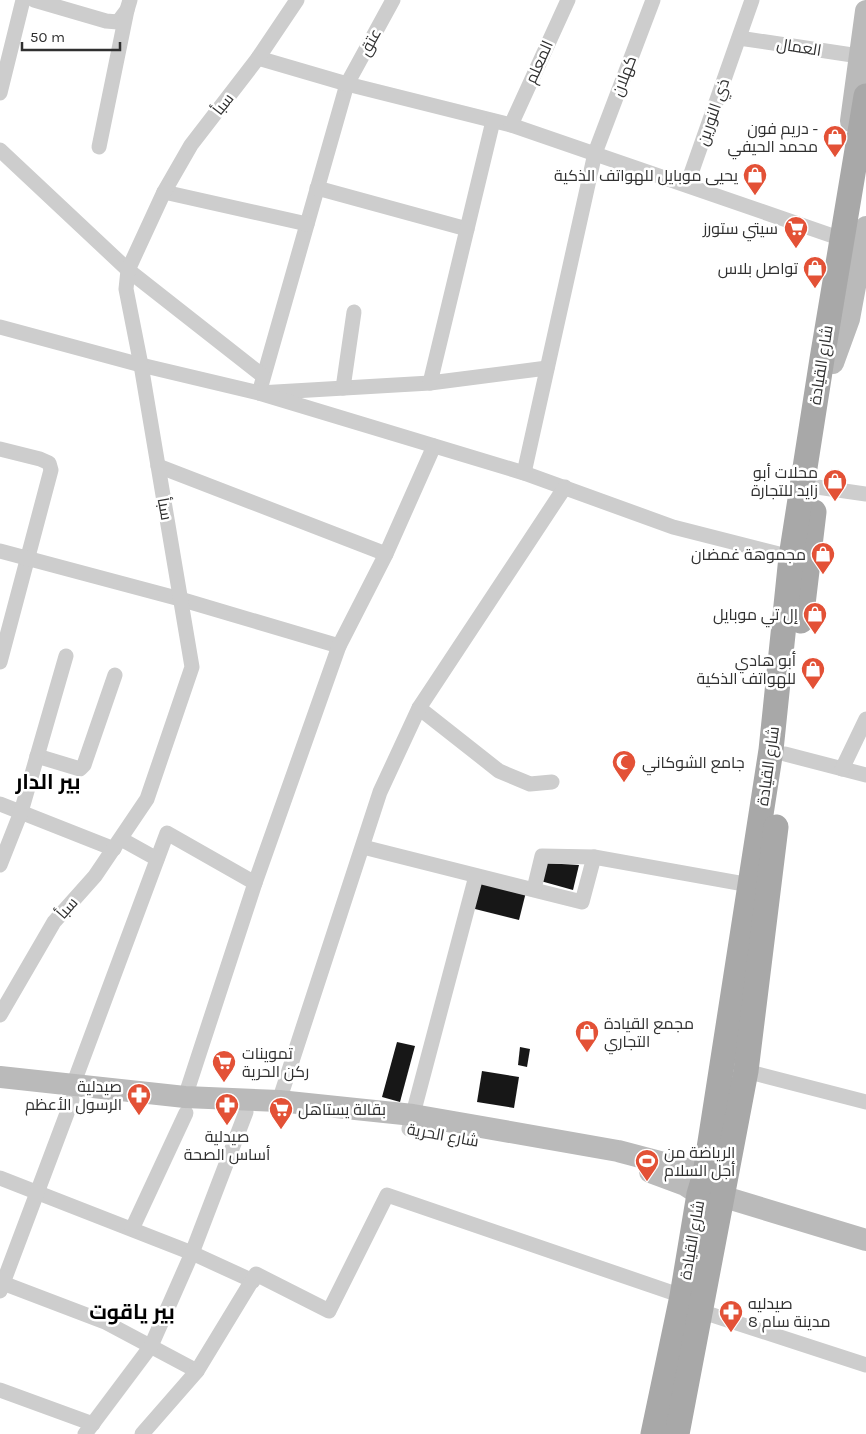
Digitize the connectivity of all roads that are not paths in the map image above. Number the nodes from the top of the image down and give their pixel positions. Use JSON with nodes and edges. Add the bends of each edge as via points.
{"nodes":[{"id":1,"x":23,"y":0,"type":"edge"},
{"id":2,"x":34,"y":0,"type":"edge"},
{"id":3,"x":297,"y":0,"type":"edge"},
{"id":4,"x":393,"y":0,"type":"edge"},
{"id":5,"x":568,"y":0,"type":"edge"},
{"id":6,"x":653,"y":0,"type":"edge"},
{"id":7,"x":752,"y":0,"type":"edge"},
{"id":8,"x":125,"y":11,"type":"edge"},
{"id":9,"x":866,"y":11,"type":"edge"},
{"id":10,"x":739,"y":38,"type":"junction"},
{"id":11,"x":859,"y":56,"type":"junction"},
{"id":12,"x":258,"y":58,"type":"junction"},
{"id":13,"x":347,"y":84,"type":"junction"},
{"id":14,"x":0,"y":93,"type":"edge"},
{"id":15,"x":865,"y":104,"type":"edge"},
{"id":16,"x":493,"y":120,"type":"junction"},
{"id":17,"x":511,"y":125,"type":"junction"},
{"id":18,"x":99,"y":147,"type":"dead end"},
{"id":19,"x":0,"y":150,"type":"edge"},
{"id":20,"x":595,"y":153,"type":"junction"},
{"id":21,"x":866,"y":154,"type":"edge"},
{"id":22,"x":687,"y":185,"type":"junction"},
{"id":23,"x":317,"y":188,"type":"junction"},
{"id":24,"x":164,"y":192,"type":"junction"},
{"id":25,"x":307,"y":224,"type":"junction"},
{"id":26,"x":866,"y":227,"type":"edge"},
{"id":27,"x":467,"y":229,"type":"junction"},
{"id":28,"x":836,"y":237,"type":"junction"},
{"id":29,"x":128,"y":270,"type":"junction"},
{"id":30,"x":859,"y":305,"type":"edge"},
{"id":31,"x":354,"y":312,"type":"dead end"},
{"id":32,"x":0,"y":327,"type":"edge"},
{"id":33,"x":827,"y":361,"type":"junction"},
{"id":34,"x":142,"y":365,"type":"junction"},
{"id":35,"x":547,"y":368,"type":"junction"},
{"id":36,"x":263,"y":376,"type":"junction"},
{"id":37,"x":430,"y":383,"type":"junction"},
{"id":38,"x":343,"y":388,"type":"junction"},
{"id":39,"x":259,"y":393,"type":"junction"},
{"id":40,"x":434,"y":446,"type":"junction"},
{"id":41,"x":0,"y":448,"type":"edge"},
{"id":42,"x":158,"y":466,"type":"junction"},
{"id":43,"x":524,"y":473,"type":"junction"},
{"id":44,"x":817,"y":487,"type":"junction"},
{"id":45,"x":565,"y":488,"type":"junction"},
{"id":46,"x":866,"y":494,"type":"edge"},
{"id":47,"x":0,"y":551,"type":"edge"},
{"id":48,"x":386,"y":554,"type":"junction"},
{"id":49,"x":791,"y":557,"type":"junction"},
{"id":50,"x":26,"y":558,"type":"junction"},
{"id":51,"x":180,"y":599,"type":"junction"},
{"id":52,"x":339,"y":646,"type":"junction"},
{"id":53,"x":66,"y":656,"type":"dead end"},
{"id":54,"x":0,"y":662,"type":"edge"},
{"id":55,"x":115,"y":675,"type":"dead end"},
{"id":56,"x":419,"y":708,"type":"junction"},
{"id":57,"x":866,"y":719,"type":"edge"},
{"id":58,"x":785,"y":754,"type":"junction"},
{"id":59,"x":37,"y":756,"type":"junction"},
{"id":60,"x":842,"y":769,"type":"junction"},
{"id":61,"x":866,"y":775,"type":"edge"},
{"id":62,"x":552,"y":782,"type":"dead end"},
{"id":63,"x":0,"y":804,"type":"edge"},
{"id":64,"x":21,"y":812,"type":"junction"},
{"id":65,"x":117,"y":844,"type":"junction"},
{"id":66,"x":363,"y":847,"type":"junction"},
{"id":67,"x":594,"y":857,"type":"junction"},
{"id":68,"x":157,"y":859,"type":"junction"},
{"id":69,"x":0,"y":865,"type":"edge"},
{"id":70,"x":476,"y":876,"type":"junction"},
{"id":71,"x":255,"y":883,"type":"junction"},
{"id":72,"x":750,"y":885,"type":"junction"},
{"id":73,"x":534,"y":890,"type":"junction"},
{"id":74,"x":0,"y":1015,"type":"edge"},
{"id":75,"x":746,"y":1071,"type":"junction"},
{"id":76,"x":0,"y":1077,"type":"edge"},
{"id":77,"x":72,"y":1092,"type":"junction"},
{"id":78,"x":0,"y":1093,"type":"edge"},
{"id":79,"x":279,"y":1101,"type":"junction"},
{"id":80,"x":866,"y":1102,"type":"edge"},
{"id":81,"x":185,"y":1105,"type":"junction"},
{"id":82,"x":246,"y":1112,"type":"junction"},
{"id":83,"x":411,"y":1122,"type":"junction"},
{"id":84,"x":0,"y":1178,"type":"edge"},
{"id":85,"x":712,"y":1187,"type":"junction"},
{"id":86,"x":38,"y":1192,"type":"junction"},
{"id":87,"x":866,"y":1228,"type":"edge"},
{"id":88,"x":132,"y":1229,"type":"junction"},
{"id":89,"x":866,"y":1240,"type":"edge"},
{"id":90,"x":192,"y":1253,"type":"junction"},
{"id":91,"x":252,"y":1281,"type":"junction"},
{"id":92,"x":1,"y":1285,"type":"edge"},
{"id":93,"x":691,"y":1304,"type":"junction"},
{"id":94,"x":150,"y":1346,"type":"junction"},
{"id":95,"x":866,"y":1365,"type":"edge"},
{"id":96,"x":197,"y":1371,"type":"junction"},
{"id":97,"x":0,"y":1390,"type":"edge"},
{"id":98,"x":89,"y":1429,"type":"edge"},
{"id":99,"x":142,"y":1434,"type":"edge"},
{"id":100,"x":653,"y":1434,"type":"edge"},
{"id":101,"x":677,"y":1434,"type":"edge"}],
"edges":[{"from":1,"to":14,"type":"street"},
{"from":2,"to":8,"type":"street","via":[[106,21]]},
{"from":3,"to":12,"type":"street","name":"سبأ"},
{"from":4,"to":13,"type":"street","name":"عتق"},
{"from":5,"to":17,"type":"street","name":"المعلم"},
{"from":6,"to":20,"type":"street","name":"كهلان"},
{"from":7,"to":10,"type":"street","name":"ذي النورين"},
{"from":8,"to":18,"type":"street"},
{"from":9,"to":11,"type":"street"},
{"from":10,"to":11,"type":"street","name":"العمال"},
{"from":10,"to":22,"type":"street","name":"ذي النورين"},
{"from":11,"to":28,"type":"street"},
{"from":12,"to":13,"type":"street"},
{"from":12,"to":24,"type":"street","name":"سبأ","via":[[191,145]]},
{"from":13,"to":16,"type":"street"},
{"from":13,"to":23,"type":"street","name":"عتق"},
{"from":15,"to":33,"type":"main road","name":"شارع القيادة"},
{"from":16,"to":17,"type":"street"},
{"from":16,"to":27,"type":"street"},
{"from":17,"to":20,"type":"street"},
{"from":19,"to":29,"type":"street"},
{"from":20,"to":22,"type":"street"},
{"from":20,"to":35,"type":"street","name":"كهلان"},
{"from":21,"to":33,"type":"main road","name":"شارع القيادة"},
{"from":22,"to":28,"type":"street"},
{"from":23,"to":25,"type":"street","name":"عتق"},
{"from":23,"to":27,"type":"street"},
{"from":24,"to":25,"type":"street"},
{"from":24,"to":29,"type":"street","name":"سبأ"},
{"from":25,"to":36,"type":"street","name":"عتق"},
{"from":26,"to":30,"type":"street"},
{"from":27,"to":37,"type":"street"},
{"from":28,"to":33,"type":"street","via":[[821,316]]},
{"from":29,"to":34,"type":"street","name":"سبأ","via":[[126,289]]},
{"from":29,"to":36,"type":"street"},
{"from":30,"to":33,"type":"street"},
{"from":31,"to":38,"type":"street"},
{"from":32,"to":34,"type":"street"},
{"from":33,"to":44,"type":"main road","name":"شارع القيادة"},
{"from":33,"to":49,"type":"main road","name":"شارع القيادة"},
{"from":34,"to":39,"type":"street"},
{"from":34,"to":42,"type":"street","name":"سبأ"},
{"from":35,"to":37,"type":"street"},
{"from":35,"to":43,"type":"street","name":"كهلان"},
{"from":36,"to":39,"type":"street","name":"عتق"},
{"from":37,"to":38,"type":"street"},
{"from":38,"to":39,"type":"street"},
{"from":39,"to":40,"type":"street"},
{"from":40,"to":43,"type":"street"},
{"from":40,"to":48,"type":"street"},
{"from":41,"to":50,"type":"street","via":[[40,459],[49,463],[51,470]]},
{"from":42,"to":48,"type":"street"},
{"from":42,"to":51,"type":"street","name":"سبأ"},
{"from":43,"to":45,"type":"street"},
{"from":44,"to":46,"type":"street"},
{"from":44,"to":58,"type":"main road","name":"شارع القيادة"},
{"from":45,"to":49,"type":"street","via":[[672,527]]},
{"from":45,"to":56,"type":"street"},
{"from":47,"to":50,"type":"street"},
{"from":48,"to":52,"type":"street"},
{"from":49,"to":72,"type":"main road","name":"شارع القيادة","via":[[771,750]]},
{"from":50,"to":51,"type":"street"},
{"from":50,"to":54,"type":"street"},
{"from":51,"to":52,"type":"street"},
{"from":51,"to":65,"type":"street","name":"سبأ","via":[[192,667],[147,799]]},
{"from":52,"to":71,"type":"street"},
{"from":53,"to":59,"type":"street"},
{"from":55,"to":59,"type":"street","via":[[84,765],[80,769]]},
{"from":56,"to":62,"type":"street","via":[[499,771],[530,784]]},
{"from":56,"to":66,"type":"street","via":[[380,792]]},
{"from":57,"to":60,"type":"street"},
{"from":58,"to":60,"type":"street"},
{"from":58,"to":75,"type":"main road","name":"شارع القيادة"},
{"from":59,"to":64,"type":"street"},
{"from":60,"to":61,"type":"street"},
{"from":63,"to":64,"type":"street"},
{"from":64,"to":65,"type":"street"},
{"from":64,"to":69,"type":"street"},
{"from":65,"to":68,"type":"street"},
{"from":65,"to":74,"type":"street","name":"سبأ","via":[[96,876],[54,922]]},
{"from":66,"to":70,"type":"street"},
{"from":66,"to":79,"type":"street"},
{"from":67,"to":72,"type":"street"},
{"from":67,"to":73,"type":"street","via":[[542,856]]},
{"from":67,"to":73,"type":"street","via":[[582,902]]},
{"from":68,"to":71,"type":"street","via":[[166,833]]},
{"from":68,"to":77,"type":"street"},
{"from":70,"to":73,"type":"street"},
{"from":70,"to":83,"type":"street"},
{"from":71,"to":81,"type":"street"},
{"from":72,"to":85,"type":"main road","name":"شارع القيادة"},
{"from":75,"to":80,"type":"street"},
{"from":75,"to":85,"type":"main road","name":"شارع القيادة"},
{"from":76,"to":77,"type":"street"},
{"from":77,"to":78,"type":"street","name":"شارع الحرية"},
{"from":77,"to":81,"type":"street","name":"شارع الحرية"},
{"from":77,"to":86,"type":"street"},
{"from":79,"to":81,"type":"street"},
{"from":79,"to":83,"type":"street"},
{"from":81,"to":82,"type":"street","name":"شارع الحرية"},
{"from":81,"to":88,"type":"street"},
{"from":82,"to":83,"type":"street","name":"شارع الحرية"},
{"from":82,"to":90,"type":"street"},
{"from":83,"to":85,"type":"street","via":[[618,1151]]},
{"from":84,"to":86,"type":"street"},
{"from":85,"to":87,"type":"street"},
{"from":85,"to":89,"type":"street"},
{"from":85,"to":93,"type":"main road","name":"شارع القيادة"},
{"from":86,"to":88,"type":"street"},
{"from":86,"to":92,"type":"street"},
{"from":88,"to":90,"type":"street"},
{"from":90,"to":91,"type":"street"},
{"from":90,"to":94,"type":"street"},
{"from":91,"to":93,"type":"street","via":[[256,1274],[329,1311],[387,1196]]},
{"from":91,"to":96,"type":"street"},
{"from":92,"to":94,"type":"street","via":[[105,1322]]},
{"from":93,"to":95,"type":"street"},
{"from":93,"to":100,"type":"main road","name":"شارع القيادة"},
{"from":93,"to":101,"type":"main road","name":"شارع القيادة"},
{"from":94,"to":96,"type":"street"},
{"from":94,"to":98,"type":"street"},
{"from":96,"to":99,"type":"street"},
{"from":97,"to":98,"type":"street"}]}
